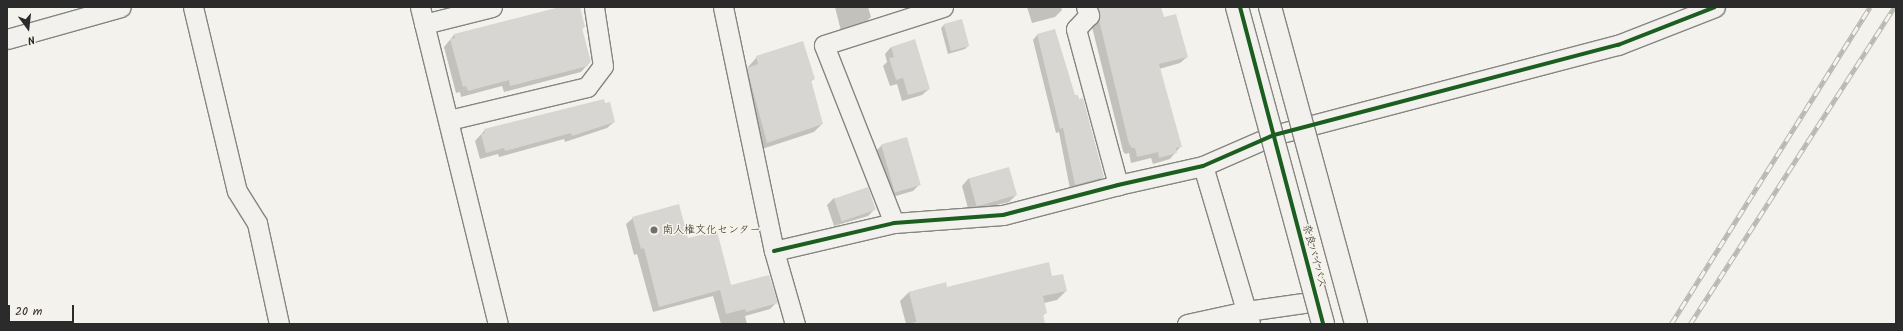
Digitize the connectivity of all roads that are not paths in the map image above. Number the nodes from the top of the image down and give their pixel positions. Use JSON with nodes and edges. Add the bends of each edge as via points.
{"nodes":[{"id":1,"x":120,"y":7,"type":"edge"},
{"id":2,"x":193,"y":7,"type":"edge"},
{"id":3,"x":492,"y":7,"type":"edge"},
{"id":4,"x":594,"y":7,"type":"edge"},
{"id":5,"x":723,"y":7,"type":"edge"},
{"id":6,"x":1086,"y":7,"type":"edge"},
{"id":7,"x":1237,"y":7,"type":"edge"},
{"id":8,"x":1240,"y":7,"type":"edge"},
{"id":9,"x":1270,"y":7,"type":"edge"},
{"id":10,"x":1715,"y":7,"type":"edge"},
{"id":11,"x":933,"y":9,"type":"edge"},
{"id":12,"x":1691,"y":12,"type":"edge"},
{"id":13,"x":422,"y":15,"type":"edge"},
{"id":14,"x":7,"y":39,"type":"edge"},
{"id":15,"x":448,"y":120,"type":"junction"},
{"id":16,"x":1274,"y":135,"type":"junction"},
{"id":17,"x":1202,"y":166,"type":"junction"},
{"id":18,"x":1118,"y":185,"type":"junction"},
{"id":19,"x":894,"y":223,"type":"junction"},
{"id":20,"x":774,"y":251,"type":"junction"},
{"id":21,"x":1317,"y":301,"type":"junction"},
{"id":22,"x":1248,"y":318,"type":"edge"},
{"id":23,"x":279,"y":324,"type":"edge"},
{"id":24,"x":498,"y":324,"type":"edge"},
{"id":25,"x":795,"y":324,"type":"edge"},
{"id":26,"x":1187,"y":324,"type":"edge"},
{"id":27,"x":1323,"y":324,"type":"edge"},
{"id":28,"x":1356,"y":324,"type":"edge"}],
"edges":[{"from":1,"to":14,"type":"street"},
{"from":2,"to":23,"type":"street","via":[[237,191],[257,222]]},
{"from":3,"to":13,"type":"street"},
{"from":4,"to":15,"type":"street","via":[[603,66],[587,87]]},
{"from":5,"to":20,"type":"street"},
{"from":6,"to":18,"type":"street","via":[[1089,15],[1076,29]]},
{"from":7,"to":27,"type":"highway","name":"奈良バイパス","bridge":true},
{"from":8,"to":16,"type":"street"},
{"from":9,"to":28,"type":"highway","name":"奈良バイパス","bridge":true},
{"from":10,"to":12,"type":"street"},
{"from":11,"to":19,"type":"street","via":[[824,45]]},
{"from":12,"to":16,"type":"street","via":[[1618,45]]},
{"from":13,"to":15,"type":"street"},
{"from":15,"to":24,"type":"street"},
{"from":16,"to":17,"type":"street"},
{"from":16,"to":21,"type":"street"},
{"from":17,"to":18,"type":"street"},
{"from":17,"to":22,"type":"street"},
{"from":18,"to":19,"type":"street","via":[[1003,215]]},
{"from":19,"to":20,"type":"street"},
{"from":20,"to":25,"type":"street"},
{"from":21,"to":22,"type":"street"},
{"from":21,"to":27,"type":"street"},
{"from":22,"to":26,"type":"street"}]}
